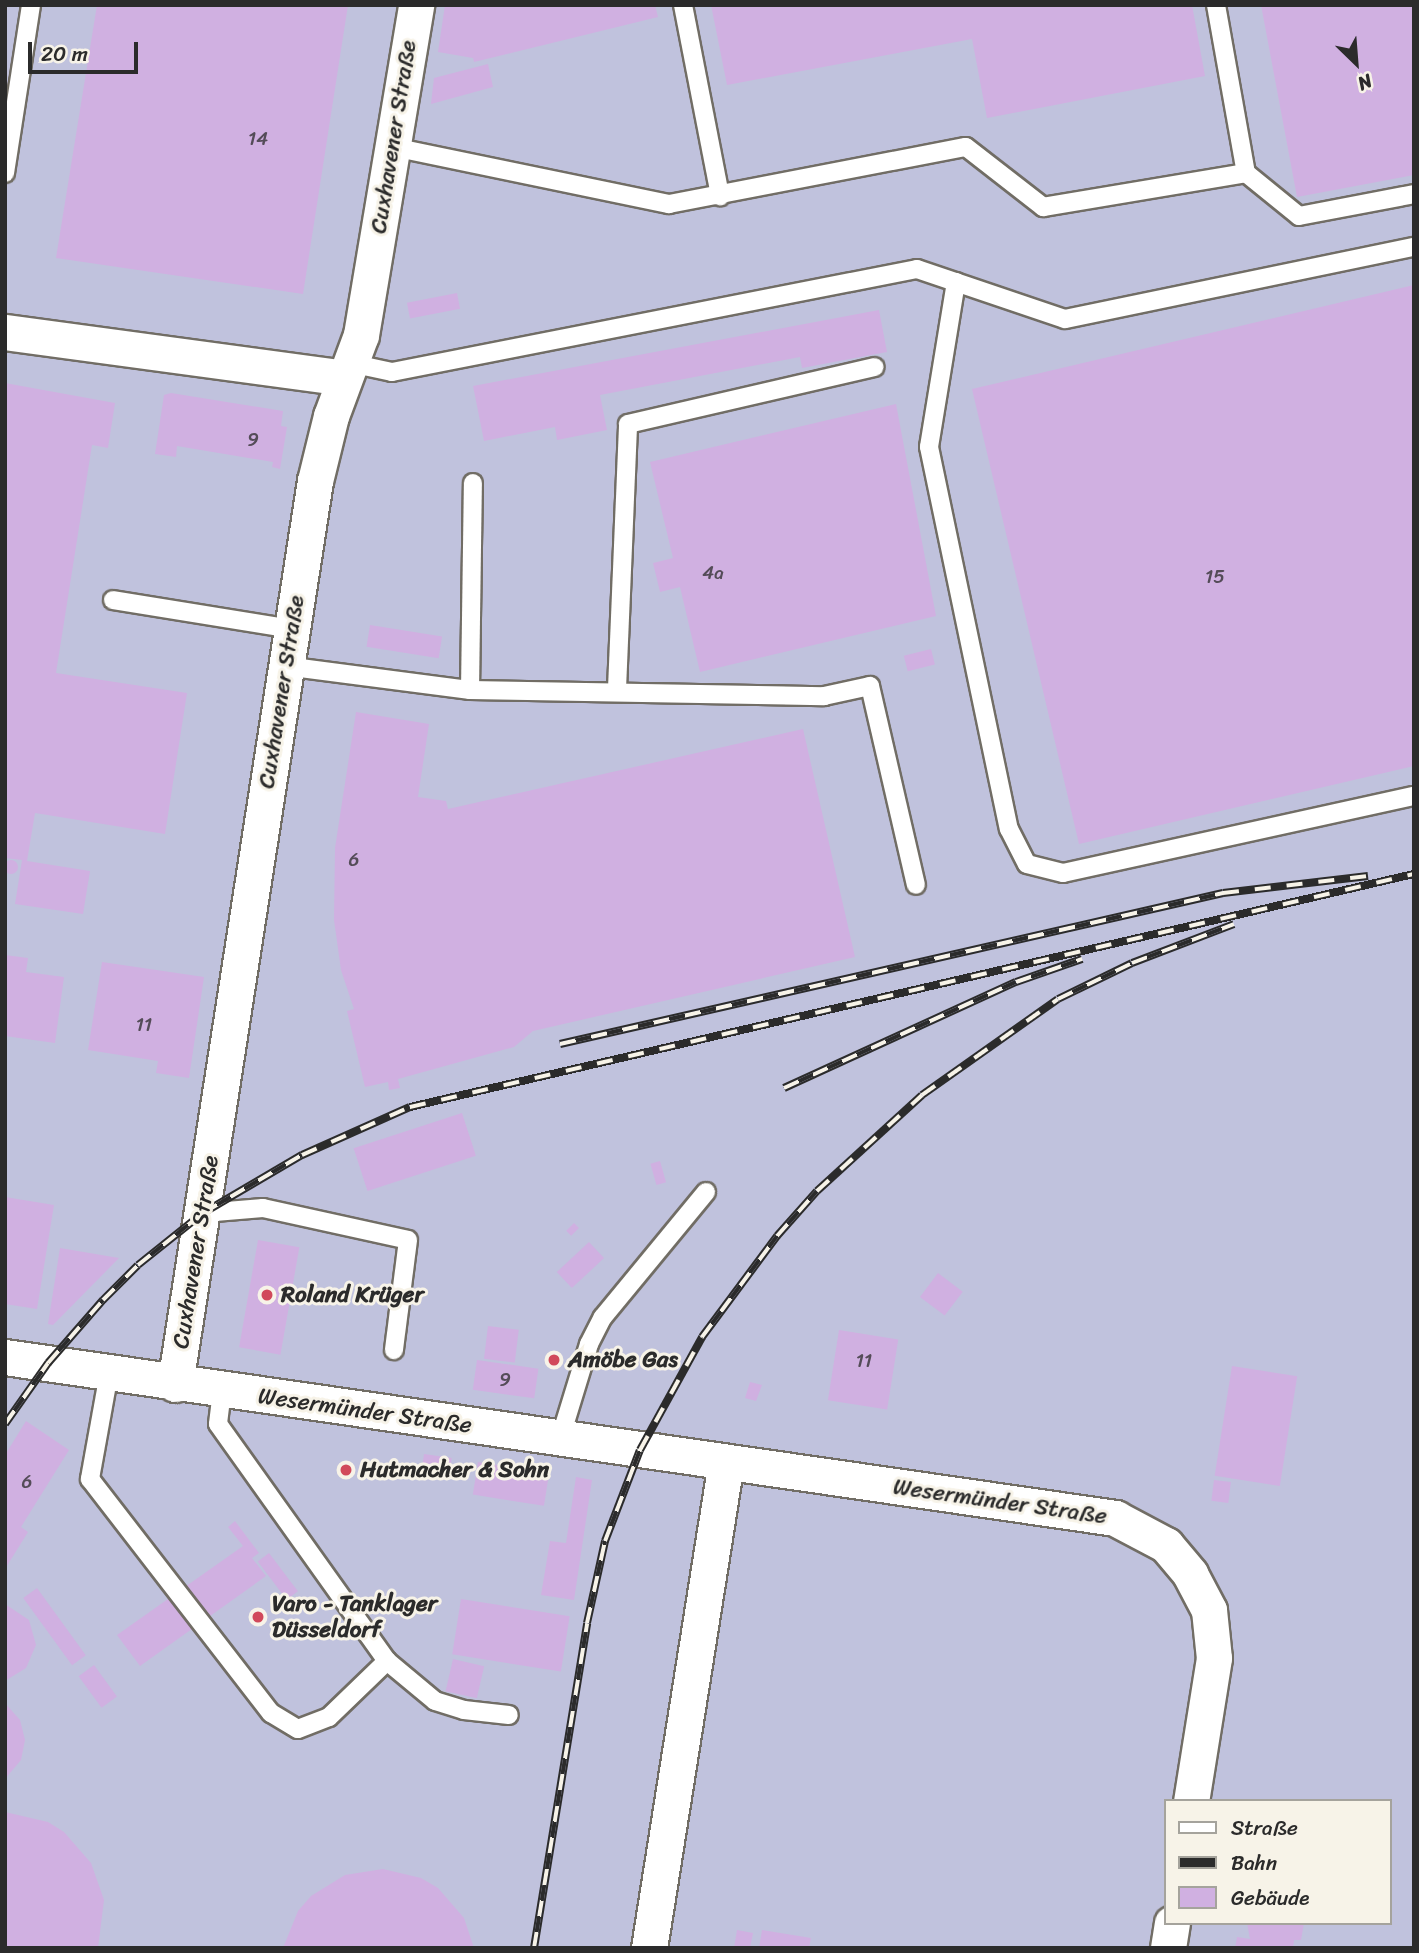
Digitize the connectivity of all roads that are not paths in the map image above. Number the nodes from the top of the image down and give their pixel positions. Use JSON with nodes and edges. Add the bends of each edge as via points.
{"nodes":[{"id":1,"x":31,"y":5,"type":"edge"},
{"id":2,"x":416,"y":5,"type":"edge"},
{"id":3,"x":683,"y":5,"type":"edge"},
{"id":4,"x":1216,"y":5,"type":"edge"},
{"id":5,"x":393,"y":146,"type":"junction"},
{"id":6,"x":5,"y":173,"type":"edge"},
{"id":7,"x":1246,"y":173,"type":"junction"},
{"id":8,"x":1414,"y":194,"type":"edge"},
{"id":9,"x":720,"y":196,"type":"junction"},
{"id":10,"x":1414,"y":247,"type":"edge"},
{"id":11,"x":956,"y":282,"type":"junction"},
{"id":12,"x":5,"y":332,"type":"edge"},
{"id":13,"x":874,"y":368,"type":"dead end"},
{"id":14,"x":347,"y":371,"type":"junction"},
{"id":15,"x":473,"y":483,"type":"dead end"},
{"id":16,"x":113,"y":600,"type":"dead end"},
{"id":17,"x":292,"y":629,"type":"junction"},
{"id":18,"x":285,"y":666,"type":"junction"},
{"id":19,"x":617,"y":689,"type":"junction"},
{"id":20,"x":470,"y":690,"type":"junction"},
{"id":21,"x":1414,"y":796,"type":"edge"},
{"id":22,"x":916,"y":885,"type":"dead end"},
{"id":23,"x":706,"y":1192,"type":"dead end"},
{"id":24,"x":203,"y":1213,"type":"junction"},
{"id":25,"x":394,"y":1350,"type":"dead end"},
{"id":26,"x":5,"y":1357,"type":"edge"},
{"id":27,"x":108,"y":1373,"type":"junction"},
{"id":28,"x":175,"y":1384,"type":"junction"},
{"id":29,"x":222,"y":1391,"type":"junction"},
{"id":30,"x":560,"y":1439,"type":"junction"},
{"id":31,"x":726,"y":1462,"type":"junction"},
{"id":32,"x":387,"y":1661,"type":"junction"},
{"id":33,"x":509,"y":1715,"type":"dead end"},
{"id":34,"x":1191,"y":1799,"type":"edge"},
{"id":35,"x":1172,"y":1925,"type":"edge"},
{"id":36,"x":649,"y":1948,"type":"edge"},
{"id":37,"x":1168,"y":1948,"type":"edge"}],
"edges":[{"from":1,"to":6,"type":"lane"},
{"from":2,"to":5,"type":"street","name":"Cuxhavener Straße"},
{"from":3,"to":9,"type":"lane"},
{"from":4,"to":7,"type":"lane"},
{"from":5,"to":9,"type":"lane","via":[[669,204]]},
{"from":5,"to":14,"type":"street","name":"Cuxhavener Straße","via":[[361,335]]},
{"from":7,"to":8,"type":"lane","via":[[1298,216]]},
{"from":7,"to":9,"type":"lane","via":[[1043,207],[966,146]]},
{"from":10,"to":11,"type":"lane","via":[[1065,319]]},
{"from":11,"to":14,"type":"lane","via":[[917,269],[392,372]]},
{"from":11,"to":21,"type":"lane","via":[[929,447],[1009,829],[1027,864],[1063,873]]},
{"from":12,"to":14,"type":"street"},
{"from":13,"to":19,"type":"lane","via":[[628,424]]},
{"from":14,"to":17,"type":"street","name":"Cuxhavener Straße","via":[[315,481]]},
{"from":15,"to":20,"type":"lane"},
{"from":16,"to":17,"type":"lane"},
{"from":17,"to":18,"type":"street","name":"Cuxhavener Straße"},
{"from":18,"to":20,"type":"lane"},
{"from":18,"to":24,"type":"street","name":"Cuxhavener Straße"},
{"from":19,"to":20,"type":"lane"},
{"from":19,"to":22,"type":"lane","via":[[824,696],[870,686]]},
{"from":23,"to":30,"type":"lane","via":[[603,1317],[589,1344]]},
{"from":24,"to":25,"type":"lane","via":[[263,1208],[408,1240]]},
{"from":24,"to":28,"type":"street","name":"Cuxhavener Straße"},
{"from":26,"to":27,"type":"street","name":"Wesermünder Straße"},
{"from":27,"to":28,"type":"street","name":"Wesermünder Straße"},
{"from":27,"to":32,"type":"lane","via":[[90,1479],[271,1713],[298,1729],[329,1717]]},
{"from":28,"to":29,"type":"street","name":"Wesermünder Straße"},
{"from":29,"to":30,"type":"street","name":"Wesermünder Straße"},
{"from":29,"to":32,"type":"lane","via":[[218,1424]]},
{"from":30,"to":31,"type":"street","name":"Wesermünder Straße"},
{"from":31,"to":34,"type":"street","name":"Wesermünder Straße","via":[[1115,1518],[1166,1545],[1190,1574],[1209,1610],[1214,1658]]},
{"from":31,"to":36,"type":"street"},
{"from":32,"to":33,"type":"lane","via":[[435,1701]]},
{"from":35,"to":37,"type":"street"}]}
